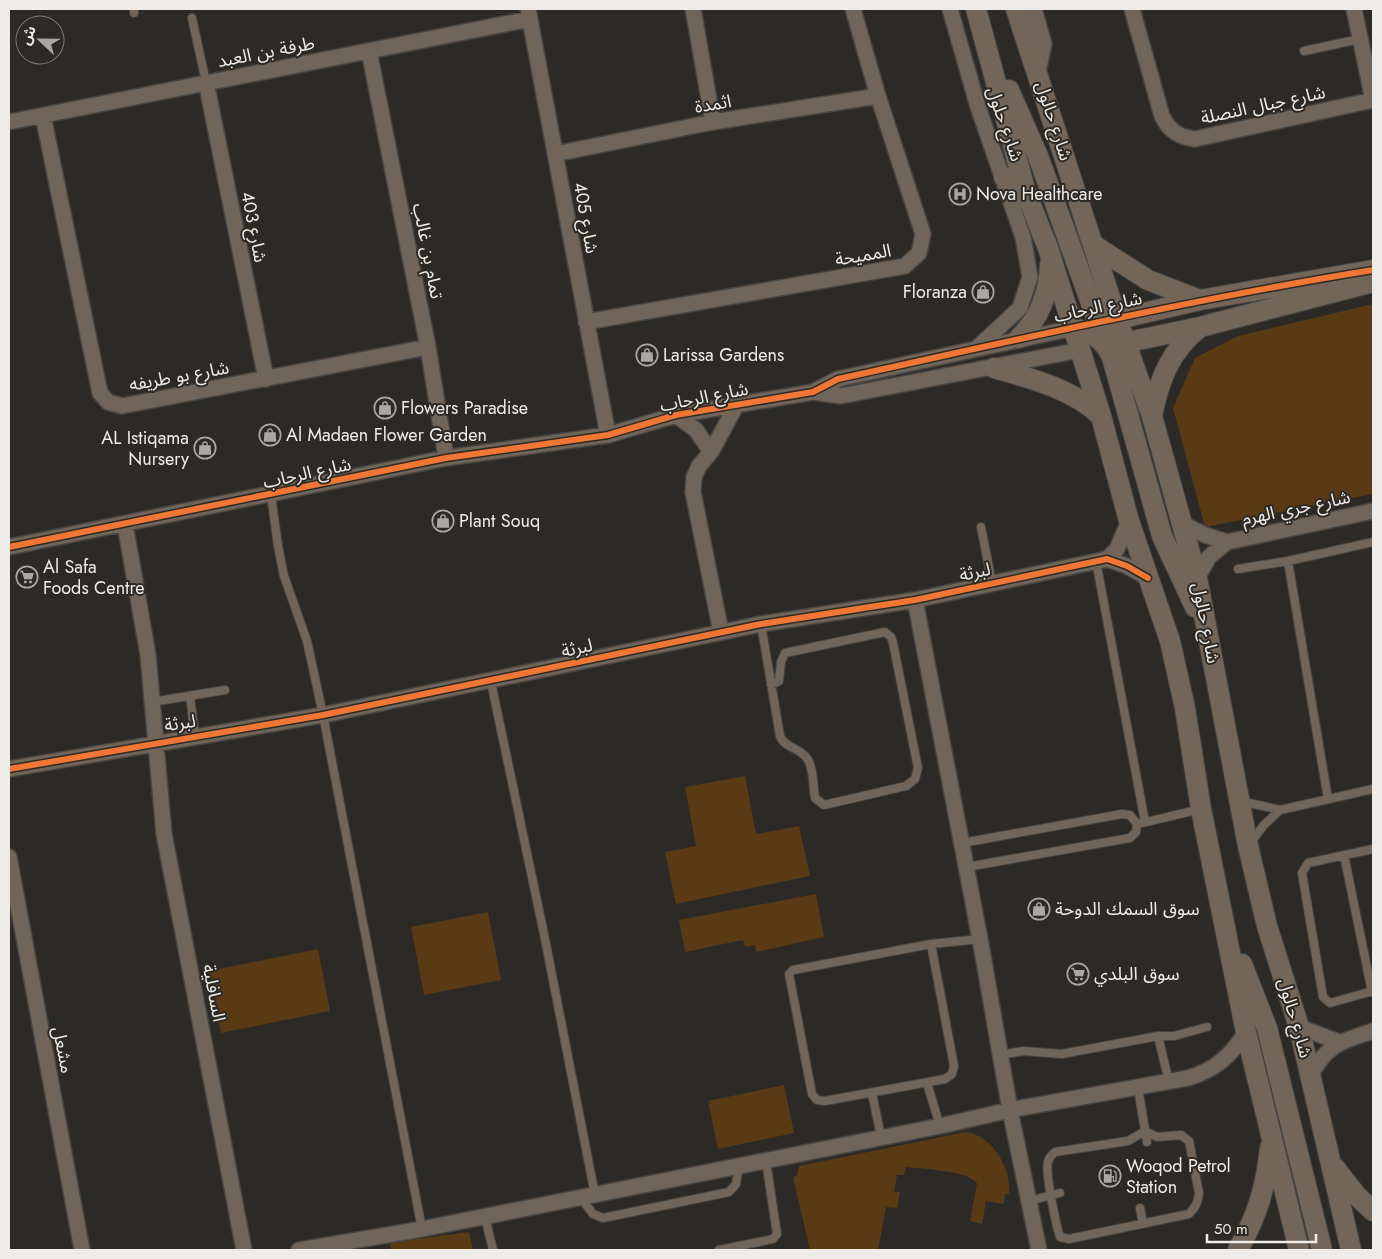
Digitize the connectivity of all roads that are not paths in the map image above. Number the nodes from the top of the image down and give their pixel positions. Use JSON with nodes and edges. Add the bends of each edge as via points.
{"nodes":[{"id":1,"x":694,"y":9,"type":"edge"},
{"id":2,"x":853,"y":9,"type":"edge"},
{"id":3,"x":950,"y":9,"type":"edge"},
{"id":4,"x":976,"y":9,"type":"edge"},
{"id":5,"x":1016,"y":9,"type":"edge"},
{"id":6,"x":1034,"y":9,"type":"edge"},
{"id":7,"x":1132,"y":9,"type":"edge"},
{"id":8,"x":1354,"y":9,"type":"edge"},
{"id":9,"x":529,"y":14,"type":"edge"},
{"id":10,"x":192,"y":18,"type":"dead end"},
{"id":11,"x":985,"y":37,"type":"junction"},
{"id":12,"x":1360,"y":39,"type":"junction"},
{"id":13,"x":369,"y":51,"type":"junction"},
{"id":14,"x":1304,"y":51,"type":"dead end"},
{"id":15,"x":1038,"y":72,"type":"junction"},
{"id":16,"x":206,"y":82,"type":"junction"},
{"id":17,"x":878,"y":96,"type":"junction"},
{"id":18,"x":1373,"y":100,"type":"edge"},
{"id":19,"x":43,"y":116,"type":"junction"},
{"id":20,"x":9,"y":122,"type":"edge"},
{"id":21,"x":713,"y":122,"type":"junction"},
{"id":22,"x":555,"y":154,"type":"junction"},
{"id":23,"x":1004,"y":177,"type":"junction"},
{"id":24,"x":1026,"y":194,"type":"junction"},
{"id":25,"x":1095,"y":246,"type":"junction"},
{"id":26,"x":1048,"y":248,"type":"junction"},
{"id":27,"x":1373,"y":270,"type":"edge"},
{"id":28,"x":1373,"y":282,"type":"edge"},
{"id":29,"x":1200,"y":300,"type":"junction"},
{"id":30,"x":1109,"y":321,"type":"junction"},
{"id":31,"x":586,"y":322,"type":"junction"},
{"id":32,"x":1200,"y":327,"type":"junction"},
{"id":33,"x":1073,"y":328,"type":"junction"},
{"id":34,"x":1019,"y":338,"type":"junction"},
{"id":35,"x":1116,"y":344,"type":"junction"},
{"id":36,"x":428,"y":347,"type":"junction"},
{"id":37,"x":976,"y":349,"type":"junction"},
{"id":38,"x":1080,"y":350,"type":"junction"},
{"id":39,"x":994,"y":368,"type":"junction"},
{"id":40,"x":266,"y":379,"type":"junction"},
{"id":41,"x":813,"y":392,"type":"junction"},
{"id":42,"x":736,"y":406,"type":"junction"},
{"id":43,"x":676,"y":415,"type":"junction"},
{"id":44,"x":1101,"y":416,"type":"junction"},
{"id":45,"x":1152,"y":416,"type":"junction"},
{"id":46,"x":608,"y":435,"type":"junction"},
{"id":47,"x":711,"y":452,"type":"junction"},
{"id":48,"x":446,"y":458,"type":"junction"},
{"id":49,"x":271,"y":496,"type":"junction"},
{"id":50,"x":1373,"y":511,"type":"edge"},
{"id":51,"x":1129,"y":521,"type":"junction"},
{"id":52,"x":1181,"y":523,"type":"junction"},
{"id":53,"x":125,"y":524,"type":"junction"},
{"id":54,"x":981,"y":527,"type":"dead end"},
{"id":55,"x":1227,"y":542,"type":"junction"},
{"id":56,"x":1373,"y":542,"type":"edge"},
{"id":57,"x":9,"y":548,"type":"edge"},
{"id":58,"x":1102,"y":560,"type":"junction"},
{"id":59,"x":1288,"y":561,"type":"junction"},
{"id":60,"x":1238,"y":569,"type":"dead end"},
{"id":61,"x":1148,"y":578,"type":"junction"},
{"id":62,"x":1197,"y":578,"type":"junction"},
{"id":63,"x":992,"y":584,"type":"junction"},
{"id":64,"x":916,"y":600,"type":"junction"},
{"id":65,"x":761,"y":624,"type":"junction"},
{"id":66,"x":721,"y":632,"type":"junction"},
{"id":67,"x":1208,"y":634,"type":"junction"},
{"id":68,"x":491,"y":682,"type":"junction"},
{"id":69,"x":771,"y":685,"type":"junction"},
{"id":70,"x":225,"y":690,"type":"dead end"},
{"id":71,"x":190,"y":696,"type":"junction"},
{"id":72,"x":152,"y":702,"type":"junction"},
{"id":73,"x":324,"y":715,"type":"junction"},
{"id":74,"x":195,"y":736,"type":"junction"},
{"id":75,"x":155,"y":742,"type":"junction"},
{"id":76,"x":9,"y":769,"type":"edge"},
{"id":77,"x":1373,"y":789,"type":"edge"},
{"id":78,"x":1328,"y":799,"type":"junction"},
{"id":79,"x":1239,"y":801,"type":"junction"},
{"id":80,"x":1201,"y":809,"type":"junction"},
{"id":81,"x":1280,"y":810,"type":"junction"},
{"id":82,"x":1141,"y":823,"type":"junction"},
{"id":83,"x":962,"y":843,"type":"junction"},
{"id":84,"x":1248,"y":846,"type":"junction"},
{"id":85,"x":1373,"y":849,"type":"edge"},
{"id":86,"x":1344,"y":855,"type":"junction"},
{"id":87,"x":9,"y":857,"type":"edge"},
{"id":88,"x":967,"y":867,"type":"junction"},
{"id":89,"x":1225,"y":921,"type":"junction"},
{"id":90,"x":980,"y":939,"type":"junction"},
{"id":91,"x":931,"y":944,"type":"junction"},
{"id":92,"x":1373,"y":991,"type":"edge"},
{"id":93,"x":1208,"y":1027,"type":"dead end"},
{"id":94,"x":1299,"y":1027,"type":"junction"},
{"id":95,"x":1373,"y":1031,"type":"edge"},
{"id":96,"x":1246,"y":1032,"type":"junction"},
{"id":97,"x":1158,"y":1036,"type":"junction"},
{"id":98,"x":1339,"y":1042,"type":"junction"},
{"id":99,"x":1000,"y":1054,"type":"junction"},
{"id":100,"x":1310,"y":1074,"type":"junction"},
{"id":101,"x":927,"y":1082,"type":"junction"},
{"id":102,"x":1169,"y":1082,"type":"junction"},
{"id":103,"x":1138,"y":1088,"type":"junction"},
{"id":104,"x":872,"y":1093,"type":"junction"},
{"id":105,"x":1010,"y":1110,"type":"junction"},
{"id":106,"x":940,"y":1126,"type":"junction"},
{"id":107,"x":1145,"y":1131,"type":"junction"},
{"id":108,"x":1271,"y":1131,"type":"junction"},
{"id":109,"x":881,"y":1137,"type":"junction"},
{"id":110,"x":1147,"y":1142,"type":"dead end"},
{"id":111,"x":1330,"y":1160,"type":"junction"},
{"id":112,"x":766,"y":1161,"type":"junction"},
{"id":113,"x":739,"y":1166,"type":"junction"},
{"id":114,"x":1060,"y":1193,"type":"dead end"},
{"id":115,"x":1051,"y":1195,"type":"junction"},
{"id":116,"x":588,"y":1196,"type":"junction"},
{"id":117,"x":1029,"y":1201,"type":"junction"},
{"id":118,"x":1140,"y":1208,"type":"dead end"},
{"id":119,"x":1373,"y":1211,"type":"edge"},
{"id":120,"x":485,"y":1217,"type":"junction"},
{"id":121,"x":1143,"y":1224,"type":"junction"},
{"id":122,"x":422,"y":1229,"type":"junction"},
{"id":123,"x":82,"y":1250,"type":"edge"},
{"id":124,"x":244,"y":1250,"type":"edge"},
{"id":125,"x":299,"y":1250,"type":"edge"},
{"id":126,"x":493,"y":1250,"type":"edge"},
{"id":127,"x":719,"y":1250,"type":"edge"},
{"id":128,"x":1039,"y":1250,"type":"edge"},
{"id":129,"x":1238,"y":1250,"type":"edge"},
{"id":130,"x":1299,"y":1250,"type":"edge"},
{"id":131,"x":1322,"y":1250,"type":"edge"},
{"id":132,"x":1351,"y":1250,"type":"edge"}],
"edges":[{"from":1,"to":21,"type":"street"},
{"from":2,"to":17,"type":"street","name":"المميحة"},
{"from":3,"to":23,"type":"street","name":"شارع حلول","via":[[978,107]]},
{"from":4,"to":11,"type":"main road"},
{"from":5,"to":15,"type":"main road","name":"شارع حالول"},
{"from":6,"to":15,"type":"street","via":[[1044,44]]},
{"from":7,"to":18,"type":"street","name":"شارع جبال النصلة","via":[[1162,116],[1167,126],[1185,138],[1195,139]]},
{"from":8,"to":12,"type":"street"},
{"from":9,"to":13,"type":"street","name":"طرفة بن العبد"},
{"from":9,"to":22,"type":"street","name":"شارع 405"},
{"from":10,"to":16,"type":"lane"},
{"from":11,"to":24,"type":"main road"},
{"from":11,"to":30,"type":"main road","via":[[1038,156],[1087,296]]},
{"from":12,"to":14,"type":"lane"},
{"from":12,"to":18,"type":"street"},
{"from":13,"to":16,"type":"street","name":"طرفة بن العبد"},
{"from":13,"to":36,"type":"street","name":"تمام بن غالب"},
{"from":15,"to":25,"type":"main road","name":"شارع حالول"},
{"from":16,"to":19,"type":"street","name":"طرفة بن العبد"},
{"from":16,"to":40,"type":"street","name":"شارع 403"},
{"from":17,"to":21,"type":"street","name":"اثمدة"},
{"from":17,"to":31,"type":"street","name":"المميحة","via":[[923,234],[919,253],[905,266]]},
{"from":19,"to":20,"type":"street","name":"طرفة بن العبد"},
{"from":19,"to":40,"type":"street","name":"شارع بو طريفه","via":[[100,393],[108,402],[122,406]]},
{"from":21,"to":22,"type":"street","name":"اثمدة"},
{"from":22,"to":31,"type":"street","name":"شارع 405"},
{"from":23,"to":24,"type":"main road"},
{"from":23,"to":37,"type":"street","name":"شارع حلول","via":[[1023,237],[1030,277],[1020,308]]},
{"from":24,"to":26,"type":"main road"},
{"from":25,"to":29,"type":"main road","via":[[1148,280]]},
{"from":25,"to":30,"type":"main road","name":"شارع حالول"},
{"from":26,"to":33,"type":"main road"},
{"from":26,"to":34,"type":"main road","via":[[1047,292],[1035,319]]},
{"from":27,"to":29,"type":"main road","name":"شارع الرحاب"},
{"from":28,"to":32,"type":"main road","name":"شارع الرحاب"},
{"from":29,"to":30,"type":"main road","name":"شارع الرحاب"},
{"from":30,"to":33,"type":"main road","name":"شارع الرحاب"},
{"from":30,"to":35,"type":"main road","name":"شارع حالول"},
{"from":31,"to":46,"type":"street","name":"شارع 405"},
{"from":32,"to":35,"type":"main road","name":"شارع الرحاب"},
{"from":32,"to":45,"type":"main road","via":[[1168,363]]},
{"from":33,"to":34,"type":"street","name":"شارع الرحاب"},
{"from":33,"to":35,"type":"main road"},
{"from":33,"to":38,"type":"main road"},
{"from":34,"to":37,"type":"street","name":"شارع الرحاب"},
{"from":35,"to":38,"type":"main road","name":"شارع الرحاب"},
{"from":35,"to":45,"type":"main road","name":"شارع حالول"},
{"from":35,"to":67,"type":"main road","via":[[1120,382],[1162,536]]},
{"from":36,"to":40,"type":"street","name":"شارع بو طريفه"},
{"from":36,"to":48,"type":"street","name":"تمام بن غالب"},
{"from":37,"to":41,"type":"street","name":"شارع الرحاب","via":[[838,379]]},
{"from":38,"to":39,"type":"street","name":"شارع الرحاب"},
{"from":38,"to":44,"type":"main road"},
{"from":39,"to":41,"type":"street","name":"شارع الرحاب","via":[[841,396]]},
{"from":39,"to":44,"type":"main road","via":[[1068,394]]},
{"from":41,"to":42,"type":"street","name":"شارع الرحاب"},
{"from":42,"to":43,"type":"street","name":"شارع الرحاب"},
{"from":42,"to":47,"type":"street"},
{"from":43,"to":46,"type":"street","name":"شارع الرحاب"},
{"from":43,"to":47,"type":"street","via":[[696,430]]},
{"from":44,"to":51,"type":"main road"},
{"from":45,"to":52,"type":"main road","name":"شارع حالول"},
{"from":46,"to":48,"type":"street","name":"شارع الرحاب"},
{"from":47,"to":66,"type":"street","via":[[694,477],[693,492]]},
{"from":48,"to":49,"type":"street","name":"شارع الرحاب"},
{"from":49,"to":53,"type":"street","name":"شارع الرحاب"},
{"from":49,"to":73,"type":"lane","via":[[284,576],[306,641]]},
{"from":50,"to":55,"type":"street","name":"شارع جري الهرم"},
{"from":51,"to":58,"type":"street","via":[[1116,549]]},
{"from":51,"to":61,"type":"main road"},
{"from":52,"to":55,"type":"street","name":"شارع جري الهرم"},
{"from":52,"to":62,"type":"main road","name":"شارع حالول"},
{"from":53,"to":57,"type":"street","name":"شارع الرحاب"},
{"from":53,"to":72,"type":"street","name":"لبرثة","via":[[148,655]]},
{"from":54,"to":63,"type":"lane"},
{"from":55,"to":62,"type":"street","name":"شارع جري الهرم","via":[[1209,557]]},
{"from":56,"to":59,"type":"lane"},
{"from":58,"to":61,"type":"street","via":[[1127,566]]},
{"from":58,"to":63,"type":"street","name":"لبرثة"},
{"from":58,"to":82,"type":"lane"},
{"from":59,"to":60,"type":"lane"},
{"from":59,"to":78,"type":"lane"},
{"from":61,"to":80,"type":"main road","via":[[1170,641],[1185,708]]},
{"from":62,"to":67,"type":"main road","name":"شارع حالول"},
{"from":63,"to":64,"type":"street","name":"لبرثة"},
{"from":64,"to":65,"type":"street","name":"لبرثة"},
{"from":64,"to":83,"type":"street"},
{"from":65,"to":66,"type":"street","name":"لبرثة"},
{"from":65,"to":69,"type":"lane"},
{"from":66,"to":68,"type":"street","name":"لبرثة"},
{"from":67,"to":79,"type":"main road","name":"شارع حالول"},
{"from":68,"to":73,"type":"street","name":"لبرثة"},
{"from":68,"to":116,"type":"lane","via":[[546,939]]},
{"from":69,"to":69,"type":"lane","via":[[782,740],[809,761],[818,803],[824,805],[906,786],[915,779],[918,768],[893,643],[885,632],[785,653],[779,681]]},
{"from":70,"to":71,"type":"lane"},
{"from":71,"to":72,"type":"lane"},
{"from":71,"to":74,"type":"lane"},
{"from":72,"to":75,"type":"street","name":"لبرثة"},
{"from":73,"to":74,"type":"street","name":"لبرثة"},
{"from":73,"to":122,"type":"lane"},
{"from":74,"to":75,"type":"street","name":"لبرثة"},
{"from":75,"to":76,"type":"street","name":"لبرثة"},
{"from":75,"to":124,"type":"street","name":"السافلية","via":[[164,834]]},
{"from":77,"to":78,"type":"lane"},
{"from":78,"to":81,"type":"lane"},
{"from":79,"to":81,"type":"lane"},
{"from":79,"to":84,"type":"main road","name":"شارع حالول"},
{"from":80,"to":82,"type":"lane"},
{"from":80,"to":89,"type":"main road"},
{"from":81,"to":84,"type":"lane","via":[[1264,824]]},
{"from":82,"to":83,"type":"lane","via":[[1130,814],[1122,814]]},
{"from":82,"to":88,"type":"lane","via":[[1130,838]]},
{"from":83,"to":88,"type":"street"},
{"from":84,"to":94,"type":"main road","name":"شارع حالول","via":[[1267,926]]},
{"from":85,"to":86,"type":"lane"},
{"from":86,"to":92,"type":"lane"},
{"from":86,"to":92,"type":"lane","via":[[1308,863],[1302,873],[1322,997],[1330,1003]]},
{"from":87,"to":123,"type":"street","name":"مشعل"},
{"from":88,"to":90,"type":"street"},
{"from":89,"to":96,"type":"main road"},
{"from":89,"to":131,"type":"main road","via":[[1268,1028]]},
{"from":90,"to":91,"type":"lane"},
{"from":90,"to":99,"type":"street"},
{"from":91,"to":101,"type":"lane","via":[[954,1066],[952,1074],[945,1079]]},
{"from":91,"to":104,"type":"lane","via":[[792,970],[789,974],[812,1094],[817,1100],[825,1101]]},
{"from":93,"to":97,"type":"lane","via":[[1174,1036]]},
{"from":94,"to":98,"type":"street"},
{"from":94,"to":100,"type":"main road","name":"شارع حالول"},
{"from":95,"to":98,"type":"street"},
{"from":96,"to":102,"type":"street","via":[[1227,1058],[1215,1067],[1202,1074]]},
{"from":96,"to":108,"type":"main road"},
{"from":97,"to":99,"type":"lane","via":[[1062,1054],[1023,1051]]},
{"from":97,"to":102,"type":"lane"},
{"from":98,"to":100,"type":"street","via":[[1323,1055]]},
{"from":99,"to":105,"type":"street"},
{"from":100,"to":111,"type":"main road","name":"شارع حالول"},
{"from":101,"to":104,"type":"lane"},
{"from":101,"to":106,"type":"lane"},
{"from":102,"to":103,"type":"street"},
{"from":103,"to":105,"type":"street"},
{"from":103,"to":107,"type":"lane"},
{"from":104,"to":109,"type":"lane"},
{"from":105,"to":106,"type":"street"},
{"from":105,"to":117,"type":"street"},
{"from":106,"to":109,"type":"street"},
{"from":107,"to":110,"type":"lane"},
{"from":107,"to":115,"type":"lane","via":[[1128,1141],[1055,1152],[1048,1159],[1047,1166]]},
{"from":107,"to":121,"type":"lane","via":[[1157,1137],[1177,1134],[1186,1137],[1199,1193],[1198,1202],[1189,1214]]},
{"from":108,"to":129,"type":"main road","via":[[1262,1199],[1254,1222]]},
{"from":108,"to":130,"type":"main road"},
{"from":109,"to":112,"type":"street"},
{"from":111,"to":119,"type":"main road","via":[[1356,1195]]},
{"from":111,"to":132,"type":"main road","name":"شارع حالول"},
{"from":112,"to":113,"type":"street"},
{"from":112,"to":127,"type":"lane","via":[[777,1234],[773,1239]]},
{"from":113,"to":116,"type":"street"},
{"from":113,"to":116,"type":"lane","via":[[736,1184],[729,1192],[602,1218],[593,1214]]},
{"from":114,"to":115,"type":"lane"},
{"from":115,"to":117,"type":"lane"},
{"from":115,"to":121,"type":"lane","via":[[1058,1231],[1064,1238]]},
{"from":116,"to":120,"type":"street"},
{"from":117,"to":128,"type":"street"},
{"from":118,"to":121,"type":"lane"},
{"from":120,"to":122,"type":"street"},
{"from":120,"to":126,"type":"lane"},
{"from":122,"to":125,"type":"street"}]}
